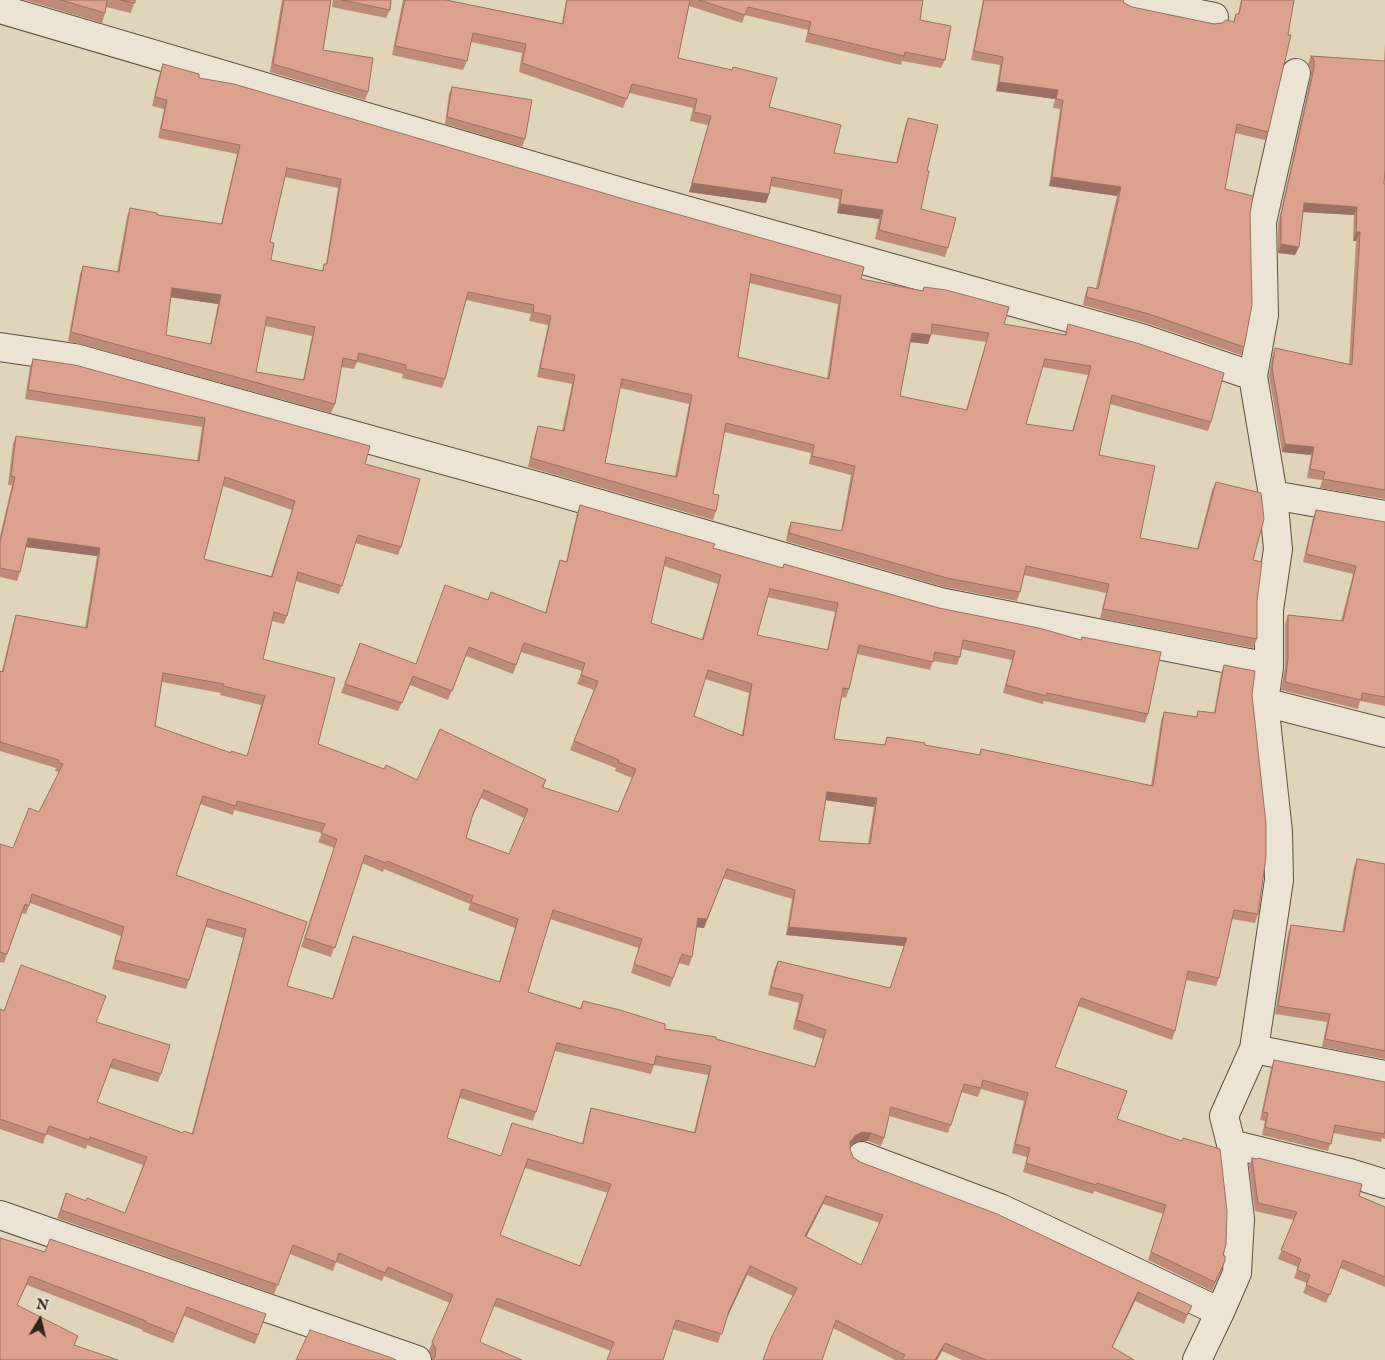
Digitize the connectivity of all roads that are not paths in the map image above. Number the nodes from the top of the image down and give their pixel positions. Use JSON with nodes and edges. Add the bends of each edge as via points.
{"nodes":[{"id":1,"x":1132,"y":0,"type":"edge"},
{"id":2,"x":0,"y":9,"type":"edge"},
{"id":3,"x":1214,"y":17,"type":"dead end"},
{"id":4,"x":1296,"y":73,"type":"dead end"},
{"id":5,"x":0,"y":347,"type":"edge"},
{"id":6,"x":1253,"y":376,"type":"junction"},
{"id":7,"x":1273,"y":495,"type":"junction"},
{"id":8,"x":1385,"y":515,"type":"edge"},
{"id":9,"x":1269,"y":667,"type":"junction"},
{"id":10,"x":1264,"y":702,"type":"junction"},
{"id":11,"x":1385,"y":733,"type":"edge"},
{"id":12,"x":1254,"y":1049,"type":"junction"},
{"id":13,"x":1385,"y":1075,"type":"edge"},
{"id":14,"x":1231,"y":1144,"type":"junction"},
{"id":15,"x":862,"y":1156,"type":"dead end"},
{"id":16,"x":1385,"y":1184,"type":"edge"},
{"id":17,"x":0,"y":1215,"type":"edge"},
{"id":18,"x":1220,"y":1312,"type":"junction"},
{"id":19,"x":417,"y":1360,"type":"edge"},
{"id":20,"x":1197,"y":1360,"type":"edge"}],
"edges":[{"from":1,"to":3,"type":"street"},
{"from":2,"to":6,"type":"street","via":[[628,194],[1141,338]]},
{"from":4,"to":6,"type":"street","via":[[1262,222],[1264,315]]},
{"from":5,"to":9,"type":"street","via":[[75,358],[940,602]]},
{"from":6,"to":7,"type":"street"},
{"from":7,"to":8,"type":"street"},
{"from":7,"to":9,"type":"street","via":[[1278,549],[1269,610]]},
{"from":9,"to":10,"type":"street"},
{"from":10,"to":11,"type":"street"},
{"from":10,"to":12,"type":"street","via":[[1278,832],[1279,880]]},
{"from":12,"to":13,"type":"street"},
{"from":12,"to":14,"type":"street","via":[[1224,1116]]},
{"from":14,"to":16,"type":"street"},
{"from":14,"to":18,"type":"street","via":[[1240,1219],[1237,1272]]},
{"from":15,"to":18,"type":"street","via":[[1000,1208]]},
{"from":17,"to":19,"type":"street"},
{"from":18,"to":20,"type":"street"}]}
